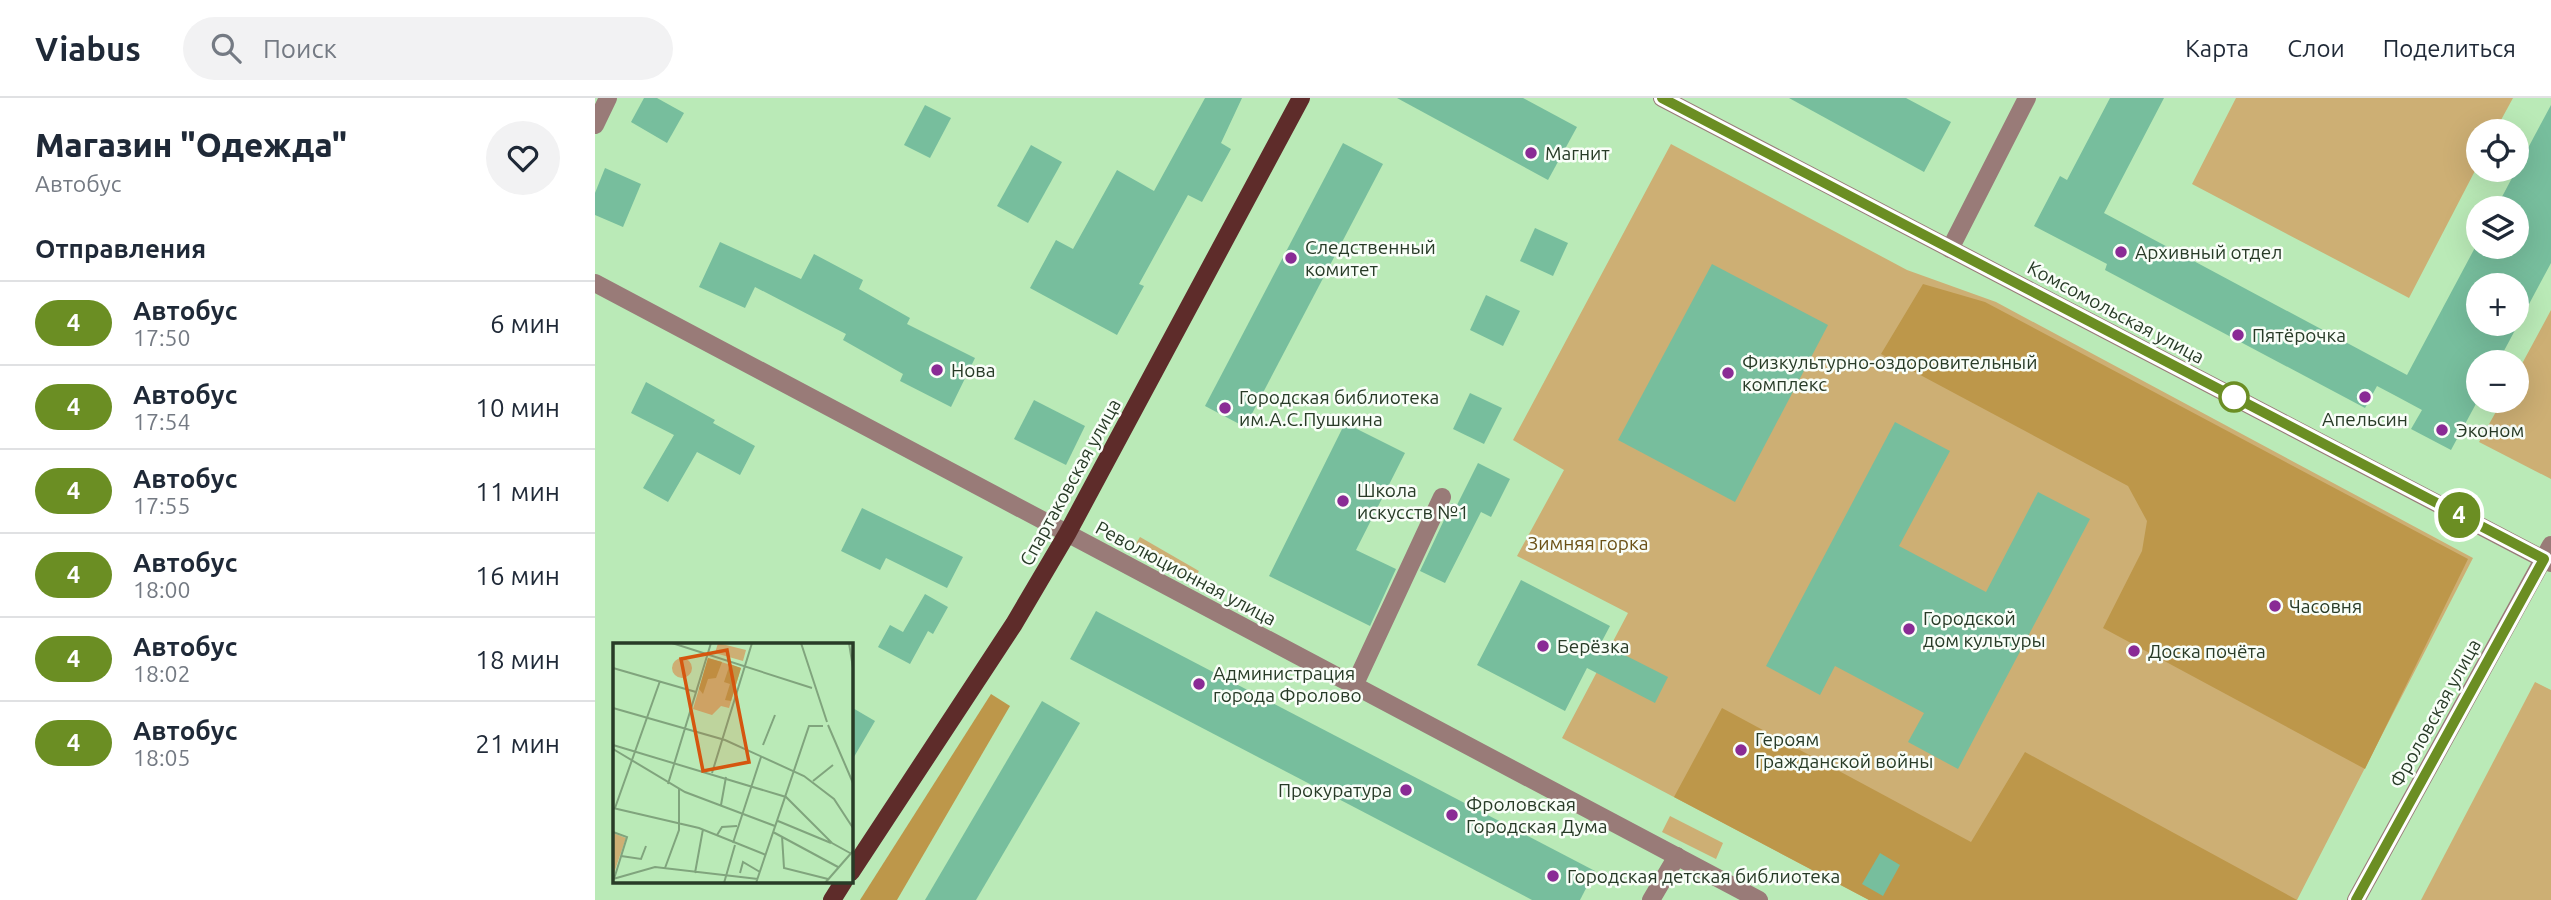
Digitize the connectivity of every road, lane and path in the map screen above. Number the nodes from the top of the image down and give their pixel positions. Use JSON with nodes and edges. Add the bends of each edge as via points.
{"nodes":[{"id":1,"x":608,"y":98,"type":"edge"},
{"id":2,"x":1301,"y":98,"type":"edge"},
{"id":3,"x":1662,"y":98,"type":"edge"},
{"id":4,"x":2027,"y":98,"type":"edge"},
{"id":5,"x":595,"y":124,"type":"edge"},
{"id":6,"x":1950,"y":249,"type":"junction"},
{"id":7,"x":595,"y":283,"type":"edge"},
{"id":8,"x":1442,"y":497,"type":"dead end"},
{"id":9,"x":1067,"y":534,"type":"junction"},
{"id":10,"x":2549,"y":556,"type":"edge"},
{"id":11,"x":1354,"y":686,"type":"junction"},
{"id":12,"x":1677,"y":856,"type":"junction"},
{"id":13,"x":852,"y":870,"type":"edge"},
{"id":14,"x":844,"y":883,"type":"edge"},
{"id":15,"x":832,"y":900,"type":"edge"},
{"id":16,"x":1651,"y":900,"type":"edge"},
{"id":17,"x":1759,"y":900,"type":"edge"},
{"id":18,"x":2356,"y":900,"type":"edge"}],
"edges":[{"from":1,"to":5,"type":"street"},
{"from":2,"to":9,"type":"main road","name":"Спартаковская улица"},
{"from":3,"to":6,"type":"street","name":"Комсомольская улица"},
{"from":4,"to":6,"type":"street"},
{"from":6,"to":10,"type":"street","name":"Комсомольская улица"},
{"from":7,"to":9,"type":"street","name":"Революционная улица"},
{"from":8,"to":11,"type":"street"},
{"from":9,"to":11,"type":"street","name":"Революционная улица"},
{"from":9,"to":13,"type":"main road","name":"Спартаковская улица"},
{"from":10,"to":18,"type":"street","name":"Фроловская улица"},
{"from":11,"to":12,"type":"street","name":"Революционная улица"},
{"from":12,"to":16,"type":"street"},
{"from":12,"to":17,"type":"street","name":"Революционная улица"},
{"from":14,"to":15,"type":"main road"}]}
